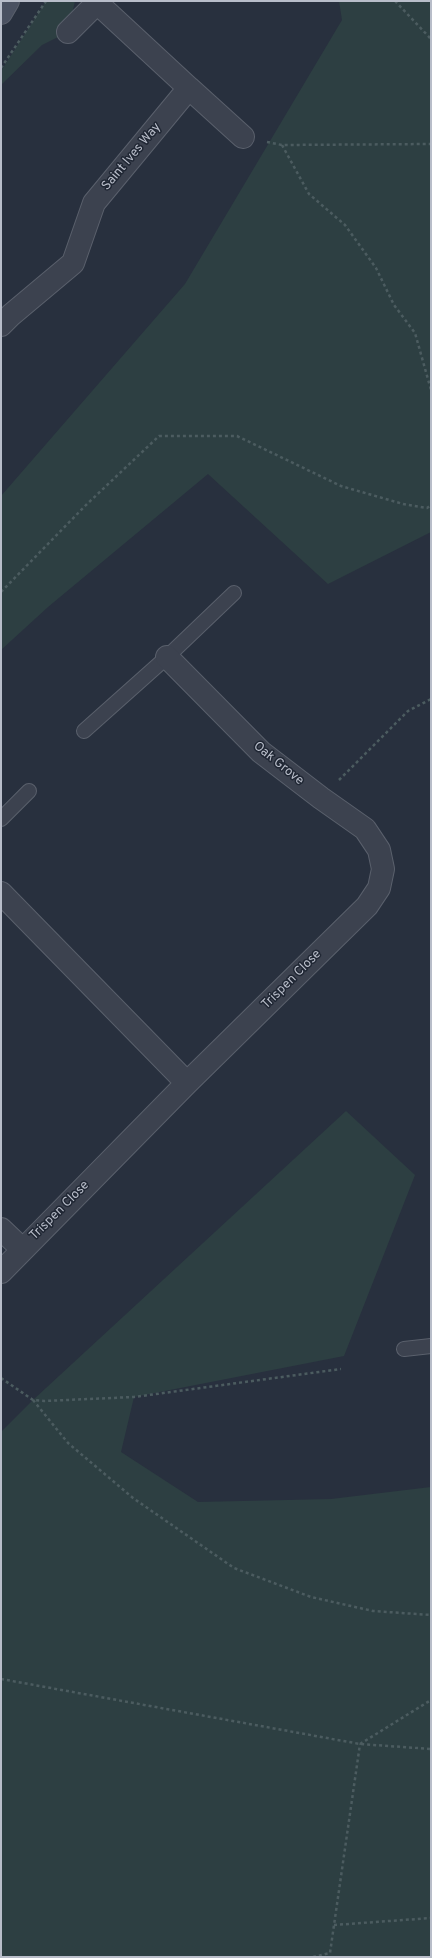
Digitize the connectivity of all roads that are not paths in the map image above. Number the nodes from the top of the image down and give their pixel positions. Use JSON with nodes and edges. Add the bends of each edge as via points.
{"nodes":[{"id":1,"x":8,"y":1,"type":"edge"},
{"id":2,"x":96,"y":2,"type":"edge"},
{"id":3,"x":1,"y":13,"type":"edge"},
{"id":4,"x":68,"y":32,"type":"dead end"},
{"id":5,"x":190,"y":88,"type":"junction"},
{"id":6,"x":243,"y":137,"type":"road end"},
{"id":7,"x":4,"y":315,"type":"edge"},
{"id":8,"x":234,"y":593,"type":"dead end"},
{"id":9,"x":167,"y":657,"type":"junction"},
{"id":10,"x":84,"y":731,"type":"dead end"},
{"id":11,"x":29,"y":791,"type":"dead end"},
{"id":12,"x":1,"y":819,"type":"edge"},
{"id":13,"x":383,"y":870,"type":"joint"},
{"id":14,"x":1,"y":893,"type":"edge"},
{"id":15,"x":187,"y":1083,"type":"junction"},
{"id":16,"x":1,"y":1229,"type":"edge"},
{"id":17,"x":22,"y":1250,"type":"junction"},
{"id":18,"x":1,"y":1272,"type":"edge"},
{"id":19,"x":431,"y":1346,"type":"edge"},
{"id":20,"x":404,"y":1349,"type":"dead end"}],
"edges":[{"from":1,"to":3,"type":"street"},
{"from":2,"to":4,"type":"street"},
{"from":2,"to":5,"type":"street"},
{"from":5,"to":6,"type":"street"},
{"from":5,"to":7,"type":"street","name":"Saint Ives Way","via":[[94,203],[73,263]]},
{"from":8,"to":9,"type":"lane"},
{"from":9,"to":10,"type":"lane"},
{"from":9,"to":13,"type":"street","name":"Oak Grove","via":[[261,752],[365,829],[379,850]]},
{"from":11,"to":12,"type":"lane"},
{"from":13,"to":15,"type":"street","name":"Trispen Close","via":[[379,888],[367,906]]},
{"from":14,"to":15,"type":"street"},
{"from":15,"to":17,"type":"street","name":"Trispen Close"},
{"from":16,"to":17,"type":"street"},
{"from":17,"to":18,"type":"street","name":"Trispen Close"},
{"from":19,"to":20,"type":"lane"}]}
